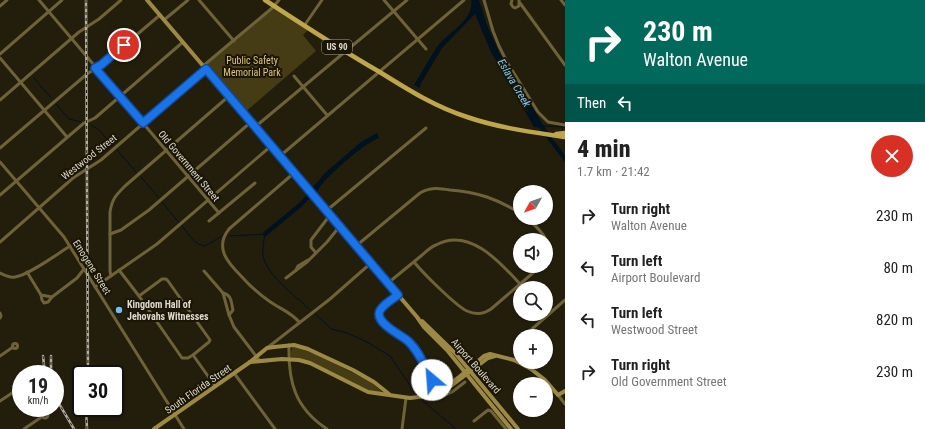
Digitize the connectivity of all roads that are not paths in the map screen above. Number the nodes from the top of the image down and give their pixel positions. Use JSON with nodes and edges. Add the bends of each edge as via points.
{"nodes":[{"id":1,"x":7,"y":0,"type":"edge"},
{"id":2,"x":39,"y":0,"type":"edge"},
{"id":3,"x":62,"y":0,"type":"edge"},
{"id":4,"x":121,"y":0,"type":"edge"},
{"id":5,"x":147,"y":0,"type":"edge"},
{"id":6,"x":188,"y":0,"type":"edge"},
{"id":7,"x":199,"y":0,"type":"edge"},
{"id":8,"x":265,"y":0,"type":"edge"},
{"id":9,"x":279,"y":0,"type":"edge"},
{"id":10,"x":322,"y":0,"type":"edge"},
{"id":11,"x":384,"y":0,"type":"edge"},
{"id":12,"x":407,"y":0,"type":"edge"},
{"id":13,"x":464,"y":0,"type":"edge"},
{"id":14,"x":484,"y":0,"type":"edge"},
{"id":15,"x":512,"y":0,"type":"edge"},
{"id":16,"x":560,"y":0,"type":"edge"},
{"id":17,"x":519,"y":1,"type":"edge"},
{"id":18,"x":0,"y":5,"type":"edge"},
{"id":19,"x":565,"y":5,"type":"edge"},
{"id":20,"x":274,"y":6,"type":"junction"},
{"id":21,"x":48,"y":12,"type":"junction"},
{"id":22,"x":393,"y":12,"type":"junction"},
{"id":23,"x":160,"y":15,"type":"junction"},
{"id":24,"x":164,"y":20,"type":"junction"},
{"id":25,"x":304,"y":26,"type":"junction"},
{"id":26,"x":71,"y":39,"type":"junction"},
{"id":27,"x":418,"y":39,"type":"junction"},
{"id":28,"x":234,"y":41,"type":"junction"},
{"id":29,"x":183,"y":42,"type":"junction"},
{"id":30,"x":331,"y":43,"type":"junction"},
{"id":31,"x":329,"y":49,"type":"dead end"},
{"id":32,"x":426,"y":49,"type":"dead end"},
{"id":33,"x":345,"y":52,"type":"junction"},
{"id":34,"x":0,"y":54,"type":"edge"},
{"id":35,"x":0,"y":58,"type":"edge"},
{"id":36,"x":565,"y":65,"type":"edge"},
{"id":37,"x":95,"y":68,"type":"junction"},
{"id":38,"x":205,"y":68,"type":"junction"},
{"id":39,"x":379,"y":72,"type":"junction"},
{"id":40,"x":294,"y":76,"type":"dead end"},
{"id":41,"x":20,"y":82,"type":"junction"},
{"id":42,"x":304,"y":87,"type":"junction"},
{"id":43,"x":229,"y":96,"type":"junction"},
{"id":44,"x":120,"y":97,"type":"junction"},
{"id":45,"x":0,"y":100,"type":"edge"},
{"id":46,"x":44,"y":110,"type":"junction"},
{"id":47,"x":327,"y":115,"type":"junction"},
{"id":48,"x":251,"y":122,"type":"junction"},
{"id":49,"x":143,"y":123,"type":"junction"},
{"id":50,"x":565,"y":124,"type":"edge"},
{"id":51,"x":255,"y":127,"type":"junction"},
{"id":52,"x":426,"y":128,"type":"dead end"},
{"id":53,"x":565,"y":133,"type":"edge"},
{"id":54,"x":554,"y":135,"type":"junction"},
{"id":55,"x":565,"y":137,"type":"edge"},
{"id":56,"x":67,"y":138,"type":"junction"},
{"id":57,"x":271,"y":146,"type":"junction"},
{"id":58,"x":0,"y":148,"type":"edge"},
{"id":59,"x":166,"y":151,"type":"junction"},
{"id":60,"x":280,"y":156,"type":"junction"},
{"id":61,"x":0,"y":162,"type":"edge"},
{"id":62,"x":294,"y":173,"type":"junction"},
{"id":63,"x":187,"y":176,"type":"junction"},
{"id":64,"x":16,"y":181,"type":"junction"},
{"id":65,"x":255,"y":183,"type":"dead end"},
{"id":66,"x":0,"y":195,"type":"edge"},
{"id":67,"x":208,"y":201,"type":"junction"},
{"id":68,"x":39,"y":208,"type":"junction"},
{"id":69,"x":513,"y":209,"type":"edge"},
{"id":70,"x":326,"y":211,"type":"junction"},
{"id":71,"x":218,"y":213,"type":"junction"},
{"id":72,"x":330,"y":215,"type":"junction"},
{"id":73,"x":209,"y":221,"type":"dead end"},
{"id":74,"x":534,"y":225,"type":"edge"},
{"id":75,"x":340,"y":226,"type":"junction"},
{"id":76,"x":541,"y":233,"type":"edge"},
{"id":77,"x":110,"y":234,"type":"junction"},
{"id":78,"x":0,"y":242,"type":"edge"},
{"id":79,"x":70,"y":246,"type":"junction"},
{"id":80,"x":356,"y":246,"type":"junction"},
{"id":81,"x":316,"y":253,"type":"junction"},
{"id":82,"x":414,"y":262,"type":"junction"},
{"id":83,"x":371,"y":263,"type":"junction"},
{"id":84,"x":84,"y":269,"type":"junction"},
{"id":85,"x":119,"y":270,"type":"junction"},
{"id":86,"x":204,"y":271,"type":"dead end"},
{"id":87,"x":27,"y":272,"type":"junction"},
{"id":88,"x":1,"y":273,"type":"edge"},
{"id":89,"x":533,"y":273,"type":"edge"},
{"id":90,"x":111,"y":276,"type":"junction"},
{"id":91,"x":286,"y":278,"type":"dead end"},
{"id":92,"x":517,"y":281,"type":"edge"},
{"id":93,"x":524,"y":281,"type":"edge"},
{"id":94,"x":388,"y":283,"type":"junction"},
{"id":95,"x":95,"y":287,"type":"junction"},
{"id":96,"x":513,"y":290,"type":"edge"},
{"id":97,"x":222,"y":293,"type":"junction"},
{"id":98,"x":41,"y":295,"type":"junction"},
{"id":99,"x":398,"y":295,"type":"junction"},
{"id":100,"x":139,"y":296,"type":"junction"},
{"id":101,"x":52,"y":297,"type":"junction"},
{"id":102,"x":565,"y":300,"type":"edge"},
{"id":103,"x":0,"y":313,"type":"edge"},
{"id":104,"x":229,"y":315,"type":"junction"},
{"id":105,"x":0,"y":318,"type":"edge"},
{"id":106,"x":300,"y":322,"type":"junction"},
{"id":107,"x":532,"y":329,"type":"edge"},
{"id":108,"x":290,"y":345,"type":"junction"},
{"id":109,"x":13,"y":348,"type":"dead end"},
{"id":110,"x":267,"y":348,"type":"junction"},
{"id":111,"x":193,"y":354,"type":"junction"},
{"id":112,"x":0,"y":356,"type":"edge"},
{"id":113,"x":256,"y":356,"type":"junction"},
{"id":114,"x":289,"y":358,"type":"junction"},
{"id":115,"x":260,"y":360,"type":"junction"},
{"id":116,"x":513,"y":360,"type":"edge"},
{"id":117,"x":250,"y":362,"type":"junction"},
{"id":118,"x":531,"y":369,"type":"edge"},
{"id":119,"x":468,"y":372,"type":"junction"},
{"id":120,"x":234,"y":373,"type":"junction"},
{"id":121,"x":465,"y":382,"type":"dead end"},
{"id":122,"x":215,"y":386,"type":"junction"},
{"id":123,"x":554,"y":391,"type":"junction"},
{"id":124,"x":12,"y":392,"type":"edge"},
{"id":125,"x":438,"y":392,"type":"junction"},
{"id":126,"x":564,"y":392,"type":"edge"},
{"id":127,"x":393,"y":396,"type":"junction"},
{"id":128,"x":558,"y":396,"type":"junction"},
{"id":129,"x":406,"y":398,"type":"junction"},
{"id":130,"x":0,"y":401,"type":"edge"},
{"id":131,"x":565,"y":404,"type":"edge"},
{"id":132,"x":174,"y":415,"type":"junction"},
{"id":133,"x":41,"y":417,"type":"edge"},
{"id":134,"x":474,"y":421,"type":"dead end"},
{"id":135,"x":24,"y":429,"type":"edge"},
{"id":136,"x":154,"y":429,"type":"edge"},
{"id":137,"x":184,"y":429,"type":"edge"},
{"id":138,"x":274,"y":429,"type":"edge"},
{"id":139,"x":327,"y":429,"type":"edge"},
{"id":140,"x":402,"y":429,"type":"edge"},
{"id":141,"x":506,"y":429,"type":"edge"},
{"id":142,"x":511,"y":429,"type":"edge"},
{"id":143,"x":518,"y":429,"type":"edge"}],
"edges":[{"from":1,"to":18,"type":"street"},
{"from":2,"to":21,"type":"street","name":"Old Government Street"},
{"from":3,"to":21,"type":"street"},
{"from":4,"to":26,"type":"street"},
{"from":5,"to":23,"type":"street","name":"Airport Boulevard"},
{"from":6,"to":24,"type":"street"},
{"from":7,"to":28,"type":"street"},
{"from":8,"to":20,"type":"main road","number":"US 90"},
{"from":9,"to":20,"type":"street","name":"Westwood Street"},
{"from":10,"to":25,"type":"street"},
{"from":11,"to":22,"type":"street"},
{"from":12,"to":22,"type":"street"},
{"from":13,"to":27,"type":"street"},
{"from":14,"to":50,"type":"street","via":[[499,46],[538,112],[548,122]]},
{"from":15,"to":17,"type":"street","via":[[514,8],[518,7]]},
{"from":16,"to":19,"type":"street"},
{"from":17,"to":36,"type":"street"},
{"from":20,"to":25,"type":"main road","number":"US 90"},
{"from":20,"to":28,"type":"street","name":"Westwood Street"},
{"from":21,"to":26,"type":"street","name":"Old Government Street"},
{"from":21,"to":34,"type":"street"},
{"from":22,"to":27,"type":"street"},
{"from":22,"to":33,"type":"street"},
{"from":23,"to":24,"type":"street","name":"Airport Boulevard"},
{"from":23,"to":37,"type":"street"},
{"from":24,"to":29,"type":"street","name":"Airport Boulevard"},
{"from":25,"to":30,"type":"main road","number":"US 90"},
{"from":26,"to":37,"type":"street","name":"Old Government Street"},
{"from":26,"to":41,"type":"street"},
{"from":27,"to":32,"type":"street"},
{"from":27,"to":39,"type":"street"},
{"from":28,"to":38,"type":"street","name":"Westwood Street"},
{"from":29,"to":38,"type":"street","name":"Airport Boulevard"},
{"from":29,"to":44,"type":"street"},
{"from":30,"to":31,"type":"street"},
{"from":30,"to":33,"type":"main road","number":"US 90"},
{"from":33,"to":39,"type":"main road","number":"US 90"},
{"from":33,"to":42,"type":"street"},
{"from":35,"to":41,"type":"street"},
{"from":37,"to":44,"type":"street","name":"Old Government Street"},
{"from":37,"to":46,"type":"street"},
{"from":38,"to":43,"type":"street","name":"Airport Boulevard"},
{"from":38,"to":49,"type":"street","name":"Westwood Street"},
{"from":39,"to":47,"type":"street"},
{"from":39,"to":54,"type":"main road","number":"US 90","via":[[411,92],[466,117],[508,128]]},
{"from":40,"to":42,"type":"street"},
{"from":41,"to":45,"type":"street"},
{"from":41,"to":46,"type":"street"},
{"from":42,"to":47,"type":"street"},
{"from":42,"to":51,"type":"street"},
{"from":43,"to":48,"type":"street","name":"Airport Boulevard"},
{"from":43,"to":59,"type":"street"},
{"from":44,"to":49,"type":"street","name":"Old Government Street"},
{"from":44,"to":56,"type":"street"},
{"from":46,"to":56,"type":"street"},
{"from":46,"to":58,"type":"street"},
{"from":47,"to":60,"type":"street"},
{"from":48,"to":51,"type":"street","name":"Airport Boulevard"},
{"from":48,"to":63,"type":"street"},
{"from":49,"to":59,"type":"street","name":"Old Government Street"},
{"from":49,"to":68,"type":"street","name":"Westwood Street","via":[[101,160],[78,174]]},
{"from":51,"to":57,"type":"street","name":"Airport Boulevard"},
{"from":52,"to":70,"type":"street"},
{"from":53,"to":54,"type":"main road","number":"US 90"},
{"from":54,"to":55,"type":"main road","number":"US 90"},
{"from":56,"to":64,"type":"street"},
{"from":57,"to":60,"type":"street","name":"Airport Boulevard"},
{"from":57,"to":67,"type":"street"},
{"from":59,"to":63,"type":"street","name":"Old Government Street"},
{"from":59,"to":77,"type":"street","via":[[125,186],[112,202]]},
{"from":60,"to":62,"type":"street","name":"Airport Boulevard"},
{"from":61,"to":64,"type":"street","name":"Emogene Street"},
{"from":62,"to":70,"type":"street","name":"Airport Boulevard"},
{"from":62,"to":106,"type":"street","via":[[229,229],[223,240],[223,252],[230,264],[252,287]]},
{"from":63,"to":67,"type":"street","name":"Old Government Street"},
{"from":63,"to":77,"type":"street","via":[[137,219]]},
{"from":64,"to":66,"type":"street"},
{"from":64,"to":68,"type":"street","name":"Emogene Street"},
{"from":65,"to":71,"type":"street","name":"Old Government Street"},
{"from":67,"to":71,"type":"street","name":"Old Government Street"},
{"from":67,"to":85,"type":"street","via":[[157,244]]},
{"from":68,"to":78,"type":"street","name":"Westwood Street"},
{"from":68,"to":79,"type":"street","name":"Emogene Street"},
{"from":69,"to":80,"type":"street","via":[[468,191],[437,188],[425,190]]},
{"from":70,"to":72,"type":"street","name":"Airport Boulevard"},
{"from":71,"to":73,"type":"street","name":"Old Government Street"},
{"from":72,"to":75,"type":"street","name":"Airport Boulevard"},
{"from":72,"to":81,"type":"street","via":[[311,240],[310,246]]},
{"from":74,"to":76,"type":"street"},
{"from":75,"to":80,"type":"street","name":"Airport Boulevard"},
{"from":75,"to":81,"type":"street"},
{"from":77,"to":90,"type":"street"},
{"from":79,"to":84,"type":"street","name":"Emogene Street"},
{"from":79,"to":87,"type":"street"},
{"from":80,"to":83,"type":"street","name":"Airport Boulevard"},
{"from":81,"to":91,"type":"street"},
{"from":82,"to":92,"type":"street","via":[[434,246],[446,240],[458,240],[470,243],[493,256]]},
{"from":82,"to":94,"type":"street"},
{"from":82,"to":96,"type":"street","via":[[468,312],[484,313]]},
{"from":83,"to":94,"type":"street","name":"Airport Boulevard"},
{"from":83,"to":106,"type":"street"},
{"from":84,"to":95,"type":"street","name":"Emogene Street"},
{"from":84,"to":101,"type":"street","via":[[77,278]]},
{"from":85,"to":90,"type":"street"},
{"from":85,"to":100,"type":"street"},
{"from":86,"to":97,"type":"street"},
{"from":87,"to":88,"type":"street","via":[[14,277]]},
{"from":87,"to":98,"type":"street"},
{"from":89,"to":93,"type":"street"},
{"from":90,"to":95,"type":"street"},
{"from":94,"to":99,"type":"street","name":"Airport Boulevard"},
{"from":95,"to":132,"type":"street","name":"Emogene Street"},
{"from":97,"to":104,"type":"street"},
{"from":97,"to":104,"type":"street","via":[[230,296],[233,310]]},
{"from":98,"to":101,"type":"street"},
{"from":98,"to":101,"type":"street","via":[[44,303]]},
{"from":99,"to":119,"type":"street","name":"Airport Boulevard","via":[[417,317],[441,338]]},
{"from":99,"to":125,"type":"street","via":[[381,309],[379,316],[386,326],[413,347]]},
{"from":100,"to":111,"type":"street","via":[[182,358],[188,358]]},
{"from":100,"to":111,"type":"street","via":[[162,279],[166,279],[210,340]]},
{"from":102,"to":107,"type":"street"},
{"from":103,"to":105,"type":"street"},
{"from":104,"to":113,"type":"street","via":[[234,327]]},
{"from":106,"to":110,"type":"street"},
{"from":108,"to":110,"type":"street","name":"South Florida Street"},
{"from":108,"to":114,"type":"street"},
{"from":108,"to":127,"type":"street","name":"South Florida Street","via":[[308,348],[348,367]]},
{"from":109,"to":112,"type":"street"},
{"from":110,"to":113,"type":"street","name":"South Florida Street"},
{"from":111,"to":122,"type":"street"},
{"from":113,"to":115,"type":"street"},
{"from":113,"to":117,"type":"street","name":"South Florida Street"},
{"from":114,"to":115,"type":"street","name":"South Florida Street"},
{"from":114,"to":127,"type":"street","name":"South Florida Street","via":[[310,364],[368,392]]},
{"from":114,"to":139,"type":"street","via":[[290,378],[298,399],[311,416]]},
{"from":115,"to":117,"type":"street","name":"South Florida Street"},
{"from":116,"to":119,"type":"street","name":"South Florida Street","via":[[498,355],[488,358]]},
{"from":117,"to":120,"type":"street","name":"South Florida Street"},
{"from":118,"to":123,"type":"street"},
{"from":119,"to":125,"type":"street","name":"South Florida Street","via":[[443,392]]},
{"from":119,"to":142,"type":"street","name":"Airport Boulevard"},
{"from":119,"to":143,"type":"street","name":"Airport Boulevard"},
{"from":120,"to":122,"type":"street","name":"South Florida Street"},
{"from":120,"to":138,"type":"street"},
{"from":121,"to":125,"type":"street","via":[[446,396],[441,397]]},
{"from":122,"to":132,"type":"street","name":"South Florida Street"},
{"from":123,"to":126,"type":"street"},
{"from":123,"to":128,"type":"street"},
{"from":124,"to":130,"type":"street"},
{"from":125,"to":129,"type":"street","name":"South Florida Street"},
{"from":126,"to":128,"type":"street"},
{"from":127,"to":129,"type":"street","name":"South Florida Street"},
{"from":128,"to":131,"type":"street"},
{"from":129,"to":140,"type":"street"},
{"from":132,"to":136,"type":"street","name":"South Florida Street"},
{"from":132,"to":137,"type":"street","name":"Emogene Street"},
{"from":133,"to":135,"type":"street"},
{"from":134,"to":141,"type":"street","via":[[488,410]]}]}
